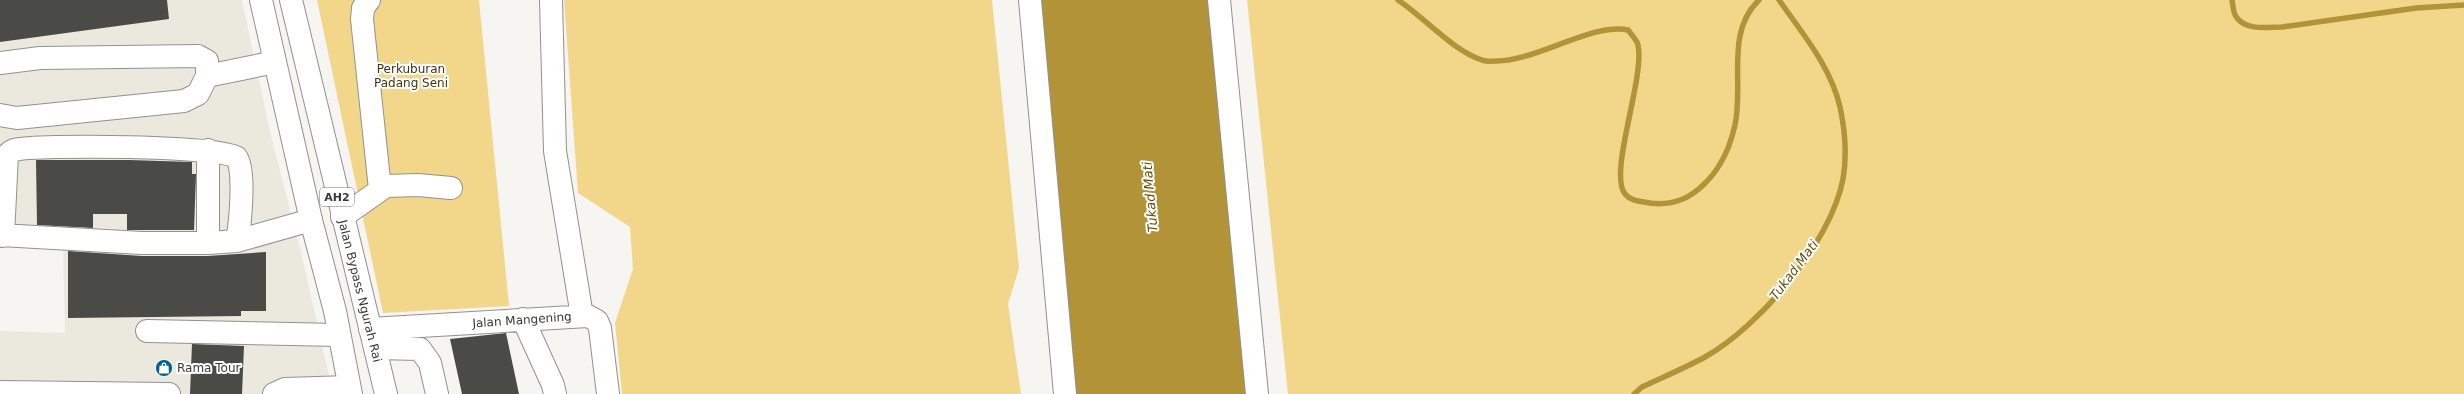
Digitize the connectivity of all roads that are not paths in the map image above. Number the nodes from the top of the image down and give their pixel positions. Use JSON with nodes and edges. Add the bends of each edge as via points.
{"nodes":[{"id":1,"x":261,"y":0,"type":"edge"},
{"id":2,"x":291,"y":0,"type":"edge"},
{"id":3,"x":369,"y":0,"type":"edge"},
{"id":4,"x":551,"y":0,"type":"edge"},
{"id":5,"x":1030,"y":0,"type":"edge"},
{"id":6,"x":1219,"y":0,"type":"edge"},
{"id":7,"x":275,"y":62,"type":"junction"},
{"id":8,"x":0,"y":63,"type":"edge"},
{"id":9,"x":207,"y":76,"type":"junction"},
{"id":10,"x":0,"y":115,"type":"edge"},
{"id":11,"x":208,"y":150,"type":"junction"},
{"id":12,"x":3,"y":171,"type":"edge"},
{"id":13,"x":451,"y":188,"type":"dead end"},
{"id":14,"x":380,"y":189,"type":"junction"},
{"id":15,"x":342,"y":217,"type":"junction"},
{"id":16,"x":311,"y":220,"type":"junction"},
{"id":17,"x":2,"y":235,"type":"edge"},
{"id":18,"x":237,"y":241,"type":"junction"},
{"id":19,"x":208,"y":243,"type":"junction"},
{"id":20,"x":582,"y":316,"type":"junction"},
{"id":21,"x":523,"y":320,"type":"junction"},
{"id":22,"x":147,"y":331,"type":"dead end"},
{"id":23,"x":339,"y":335,"type":"junction"},
{"id":24,"x":373,"y":339,"type":"junction"},
{"id":25,"x":350,"y":390,"type":"edge"},
{"id":26,"x":0,"y":392,"type":"edge"},
{"id":27,"x":169,"y":394,"type":"edge"},
{"id":28,"x":274,"y":394,"type":"edge"},
{"id":29,"x":386,"y":394,"type":"edge"},
{"id":30,"x":437,"y":394,"type":"edge"},
{"id":31,"x":555,"y":394,"type":"edge"},
{"id":32,"x":608,"y":394,"type":"edge"},
{"id":33,"x":1065,"y":394,"type":"edge"},
{"id":34,"x":1257,"y":394,"type":"edge"}],
"edges":[{"from":1,"to":7,"type":"main road","number":"AH2"},
{"from":2,"to":15,"type":"main road","name":"Jalan Bypass Ngurah Rai","number":"AH2"},
{"from":3,"to":14,"type":"main road","via":[[363,8],[362,19]]},
{"from":4,"to":20,"type":"main road","via":[[555,151]]},
{"from":5,"to":33,"type":"main road"},
{"from":6,"to":34,"type":"main road"},
{"from":7,"to":9,"type":"main road"},
{"from":7,"to":16,"type":"main road","number":"AH2"},
{"from":8,"to":9,"type":"main road","via":[[40,58],[198,56],[207,61]]},
{"from":9,"to":10,"type":"main road","via":[[198,94],[184,101],[17,118]]},
{"from":11,"to":12,"type":"main road","via":[[14,150],[7,155]]},
{"from":11,"to":18,"type":"main road","via":[[228,152],[236,157],[241,168]]},
{"from":11,"to":19,"type":"main road"},
{"from":12,"to":17,"type":"main road"},
{"from":13,"to":14,"type":"main road","via":[[393,185]]},
{"from":14,"to":15,"type":"main road"},
{"from":15,"to":24,"type":"main road","name":"Jalan Bypass Ngurah Rai","number":"AH2"},
{"from":16,"to":18,"type":"main road"},
{"from":16,"to":23,"type":"main road","number":"AH2"},
{"from":17,"to":19,"type":"main road","via":[[142,243]]},
{"from":18,"to":19,"type":"main road"},
{"from":20,"to":21,"type":"main road","name":"Jalan Mangening"},
{"from":20,"to":32,"type":"main road","name":"Jalan Mangening","via":[[593,318],[599,324]]},
{"from":21,"to":24,"type":"main road","name":"Jalan Mangening"},
{"from":21,"to":31,"type":"main road"},
{"from":22,"to":23,"type":"main road"},
{"from":23,"to":25,"type":"main road","number":"AH2"},
{"from":24,"to":29,"type":"main road","name":"Jalan Bypass Ngurah Rai","number":"AH2"},
{"from":24,"to":30,"type":"main road","via":[[420,349],[430,363]]},
{"from":25,"to":28,"type":"main road","via":[[285,389]]},
{"from":26,"to":27,"type":"main road"}]}
